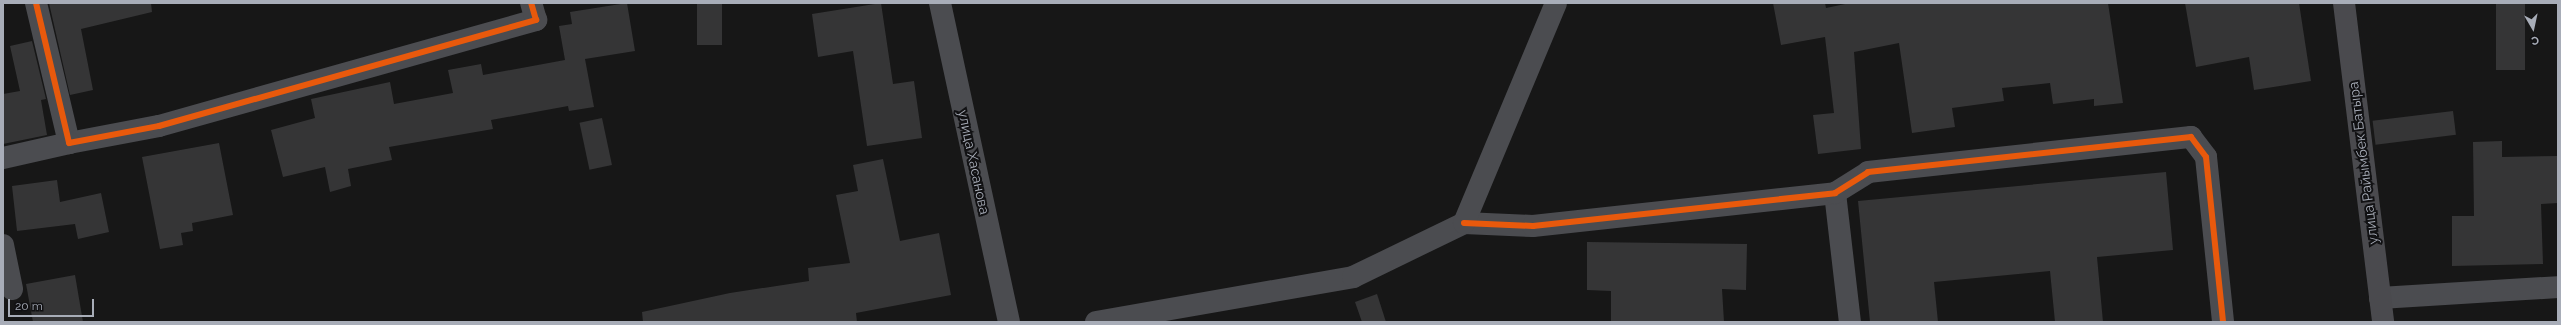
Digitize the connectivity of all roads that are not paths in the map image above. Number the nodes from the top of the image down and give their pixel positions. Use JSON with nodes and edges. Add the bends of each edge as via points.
{"nodes":[{"id":1,"x":36,"y":3,"type":"edge"},
{"id":2,"x":532,"y":3,"type":"edge"},
{"id":3,"x":940,"y":3,"type":"edge"},
{"id":4,"x":1556,"y":3,"type":"edge"},
{"id":5,"x":2344,"y":3,"type":"edge"},
{"id":6,"x":69,"y":143,"type":"junction"},
{"id":7,"x":3,"y":158,"type":"edge"},
{"id":8,"x":1835,"y":193,"type":"junction"},
{"id":9,"x":1464,"y":223,"type":"junction"},
{"id":10,"x":3,"y":245,"type":"edge"},
{"id":11,"x":2558,"y":287,"type":"edge"},
{"id":12,"x":12,"y":289,"type":"dead end"},
{"id":13,"x":2380,"y":298,"type":"junction"},
{"id":14,"x":1008,"y":322,"type":"edge"},
{"id":15,"x":1096,"y":322,"type":"edge"},
{"id":16,"x":1850,"y":322,"type":"edge"},
{"id":17,"x":2223,"y":322,"type":"edge"},
{"id":18,"x":2383,"y":322,"type":"edge"}],
"edges":[{"from":1,"to":6,"type":"street"},
{"from":2,"to":6,"type":"street","via":[[536,20],[159,126]]},
{"from":3,"to":14,"type":"street","name":"улица Хасанова"},
{"from":4,"to":9,"type":"street"},
{"from":5,"to":13,"type":"street","name":"улица Райымбек Батыра"},
{"from":6,"to":7,"type":"street"},
{"from":8,"to":9,"type":"street","via":[[1533,226]]},
{"from":8,"to":16,"type":"street"},
{"from":8,"to":17,"type":"street","via":[[1868,172],[2191,137],[2206,157]]},
{"from":9,"to":15,"type":"street","via":[[1353,277]]},
{"from":10,"to":12,"type":"street"},
{"from":11,"to":13,"type":"street"},
{"from":13,"to":18,"type":"street","name":"улица Райымбек Батыра"}]}
